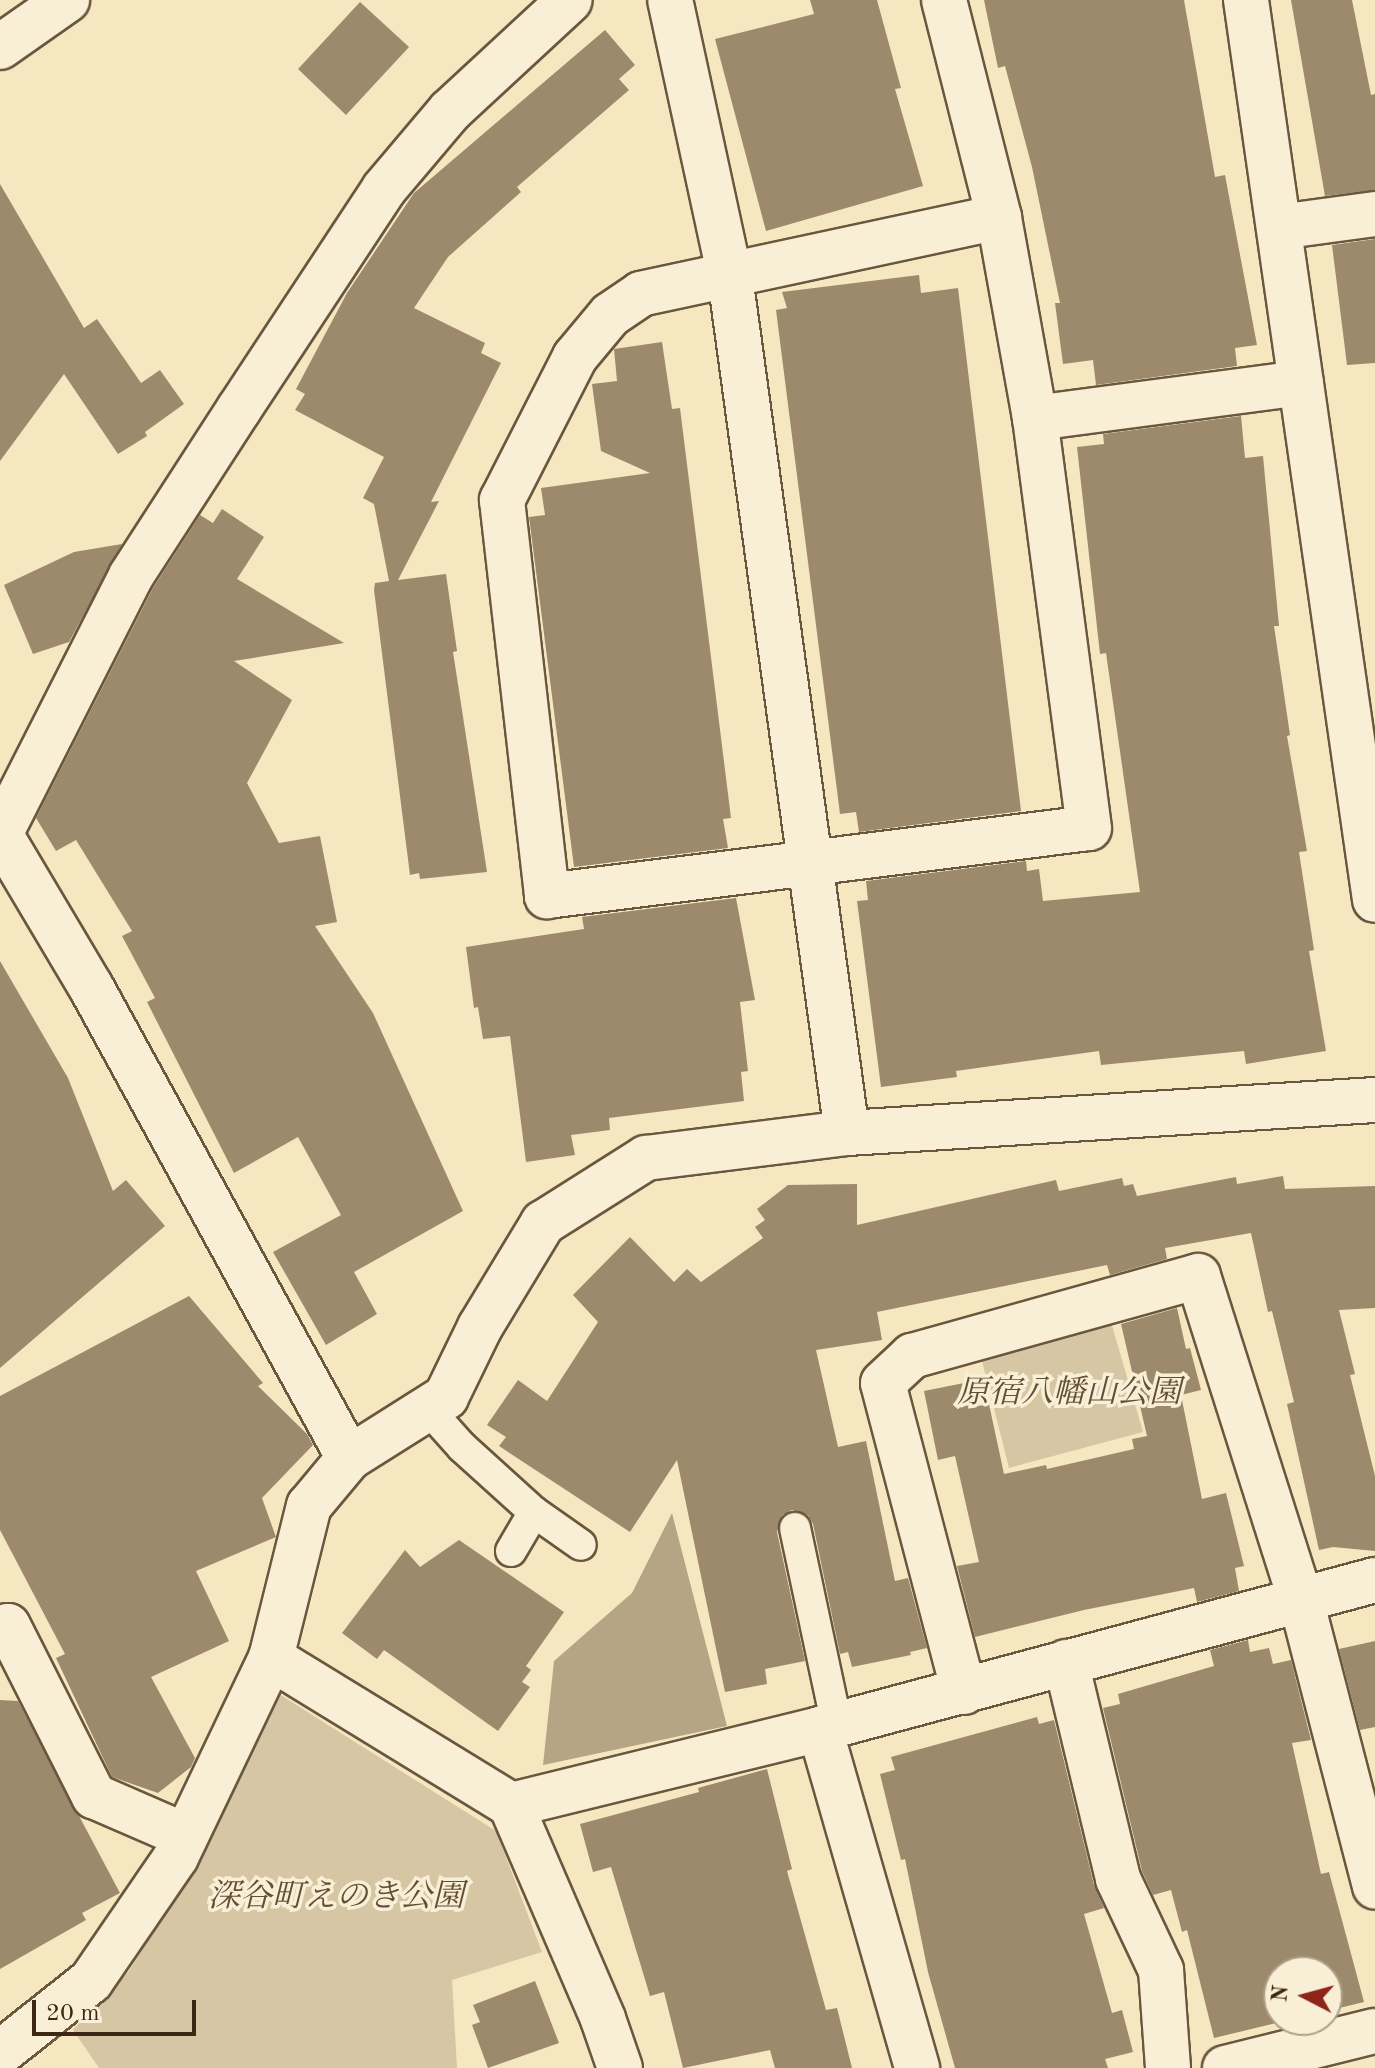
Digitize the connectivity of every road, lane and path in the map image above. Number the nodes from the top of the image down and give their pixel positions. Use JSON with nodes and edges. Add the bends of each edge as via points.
{"nodes":[{"id":1,"x":67,"y":0,"type":"edge"},
{"id":2,"x":570,"y":0,"type":"edge"},
{"id":3,"x":670,"y":0,"type":"edge"},
{"id":4,"x":944,"y":0,"type":"edge"},
{"id":5,"x":1246,"y":0,"type":"edge"},
{"id":6,"x":0,"y":47,"type":"edge"},
{"id":7,"x":1375,"y":214,"type":"edge"},
{"id":8,"x":999,"y":217,"type":"junction"},
{"id":9,"x":1279,"y":227,"type":"junction"},
{"id":10,"x":730,"y":277,"type":"junction"},
{"id":11,"x":1301,"y":383,"type":"junction"},
{"id":12,"x":1035,"y":418,"type":"junction"},
{"id":13,"x":812,"y":864,"type":"junction"},
{"id":14,"x":1375,"y":900,"type":"edge"},
{"id":15,"x":1375,"y":1100,"type":"edge"},
{"id":16,"x":847,"y":1133,"type":"junction"},
{"id":17,"x":428,"y":1409,"type":"junction"},
{"id":18,"x":349,"y":1458,"type":"junction"},
{"id":19,"x":534,"y":1512,"type":"junction"},
{"id":20,"x":795,"y":1528,"type":"dead end"},
{"id":21,"x":581,"y":1545,"type":"dead end"},
{"id":22,"x":511,"y":1551,"type":"dead end"},
{"id":23,"x":1375,"y":1580,"type":"edge"},
{"id":24,"x":1301,"y":1600,"type":"junction"},
{"id":25,"x":0,"y":1628,"type":"edge"},
{"id":26,"x":271,"y":1658,"type":"junction"},
{"id":27,"x":1066,"y":1662,"type":"junction"},
{"id":28,"x":964,"y":1692,"type":"junction"},
{"id":29,"x":828,"y":1727,"type":"junction"},
{"id":30,"x":511,"y":1805,"type":"junction"},
{"id":31,"x":186,"y":1836,"type":"junction"},
{"id":32,"x":1375,"y":1887,"type":"edge"},
{"id":33,"x":1375,"y":2031,"type":"edge"},
{"id":34,"x":0,"y":2053,"type":"edge"},
{"id":35,"x":620,"y":2068,"type":"edge"},
{"id":36,"x":917,"y":2068,"type":"edge"},
{"id":37,"x":1168,"y":2068,"type":"edge"},
{"id":38,"x":1225,"y":2068,"type":"edge"}],
"edges":[{"from":1,"to":6,"type":"street"},
{"from":2,"to":18,"type":"street","via":[[450,111],[384,189],[131,576],[0,834],[91,987]]},
{"from":3,"to":10,"type":"street"},
{"from":4,"to":8,"type":"street"},
{"from":5,"to":9,"type":"street"},
{"from":7,"to":9,"type":"street"},
{"from":8,"to":10,"type":"street"},
{"from":8,"to":12,"type":"street"},
{"from":9,"to":11,"type":"street"},
{"from":10,"to":13,"type":"street"},
{"from":10,"to":13,"type":"street","via":[[641,294],[610,315],[575,357],[502,500],[547,896]]},
{"from":11,"to":12,"type":"street"},
{"from":11,"to":14,"type":"street"},
{"from":12,"to":13,"type":"street","via":[[1089,828]]},
{"from":13,"to":16,"type":"street"},
{"from":15,"to":16,"type":"street"},
{"from":16,"to":17,"type":"street","via":[[646,1158],[543,1223],[480,1327],[446,1397]]},
{"from":17,"to":18,"type":"street"},
{"from":17,"to":19,"type":"lane"},
{"from":18,"to":26,"type":"street","via":[[309,1506]]},
{"from":19,"to":21,"type":"lane"},
{"from":19,"to":22,"type":"lane"},
{"from":20,"to":29,"type":"lane"},
{"from":23,"to":24,"type":"street"},
{"from":24,"to":27,"type":"street"},
{"from":24,"to":28,"type":"street","via":[[1198,1276],[912,1356],[883,1383]]},
{"from":24,"to":32,"type":"street"},
{"from":25,"to":31,"type":"street","via":[[8,1626],[94,1796]]},
{"from":26,"to":30,"type":"street"},
{"from":26,"to":31,"type":"street"},
{"from":27,"to":28,"type":"street"},
{"from":27,"to":37,"type":"street","via":[[1118,1879],[1161,1970]]},
{"from":28,"to":29,"type":"street"},
{"from":29,"to":30,"type":"street"},
{"from":29,"to":36,"type":"street"},
{"from":30,"to":35,"type":"street"},
{"from":31,"to":34,"type":"street","via":[[91,1981]]},
{"from":33,"to":38,"type":"street"}]}
